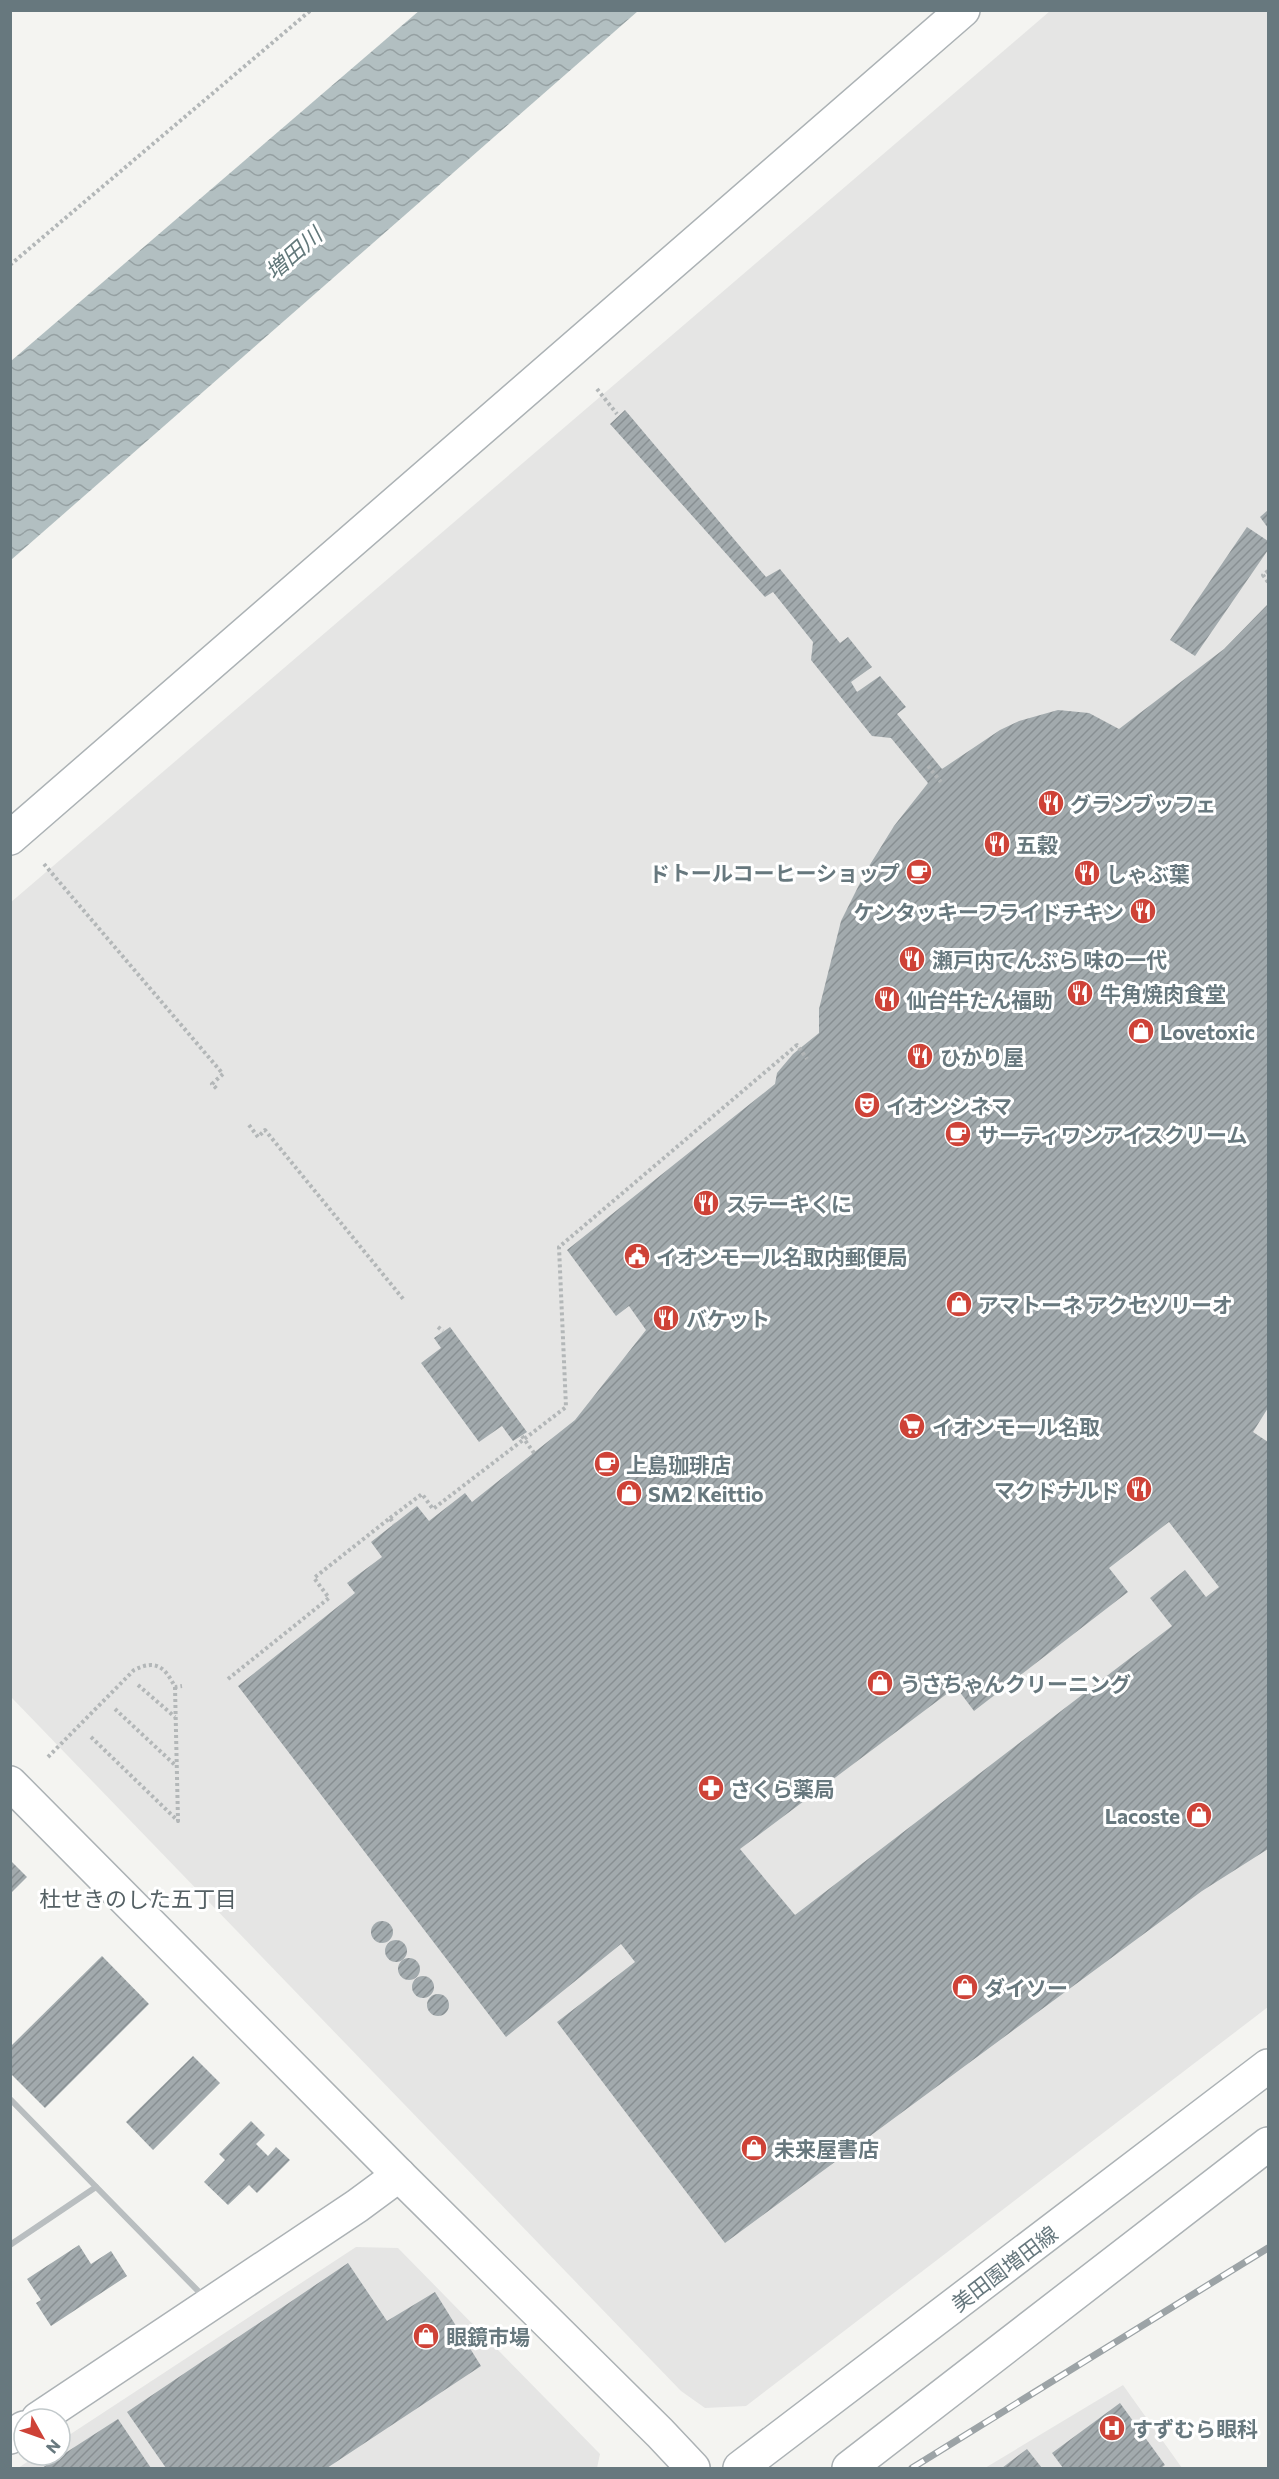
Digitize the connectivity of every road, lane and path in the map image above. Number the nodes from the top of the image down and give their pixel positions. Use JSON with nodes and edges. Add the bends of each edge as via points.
{"nodes":[{"id":1,"x":311,"y":10,"type":"edge"},
{"id":2,"x":963,"y":10,"type":"edge"},
{"id":3,"x":10,"y":265,"type":"edge"},
{"id":4,"x":597,"y":388,"type":"dead end"},
{"id":5,"x":617,"y":414,"type":"dead end"},
{"id":6,"x":1269,"y":571,"type":"edge"},
{"id":7,"x":1269,"y":582,"type":"edge"},
{"id":8,"x":928,"y":766,"type":"dead end"},
{"id":9,"x":941,"y":782,"type":"dead end"},
{"id":10,"x":10,"y":838,"type":"edge"},
{"id":11,"x":44,"y":864,"type":"dead end"},
{"id":12,"x":807,"y":1059,"type":"dead end"},
{"id":13,"x":217,"y":1089,"type":"dead end"},
{"id":14,"x":249,"y":1125,"type":"dead end"},
{"id":15,"x":404,"y":1300,"type":"dead end"},
{"id":16,"x":438,"y":1327,"type":"dead end"},
{"id":17,"x":443,"y":1331,"type":"dead end"},
{"id":18,"x":523,"y":1438,"type":"junction"},
{"id":19,"x":534,"y":1453,"type":"dead end"},
{"id":20,"x":390,"y":1518,"type":"junction"},
{"id":21,"x":394,"y":1524,"type":"dead end"},
{"id":22,"x":228,"y":1679,"type":"dead end"},
{"id":23,"x":138,"y":1685,"type":"dead end"},
{"id":24,"x":182,"y":1686,"type":"dead end"},
{"id":25,"x":175,"y":1687,"type":"junction"},
{"id":26,"x":115,"y":1709,"type":"dead end"},
{"id":27,"x":175,"y":1718,"type":"junction"},
{"id":28,"x":91,"y":1737,"type":"dead end"},
{"id":29,"x":48,"y":1757,"type":"dead end"},
{"id":30,"x":176,"y":1766,"type":"junction"},
{"id":31,"x":10,"y":1783,"type":"edge"},
{"id":32,"x":1269,"y":2066,"type":"edge"},
{"id":33,"x":10,"y":2099,"type":"edge"},
{"id":34,"x":1269,"y":2144,"type":"edge"},
{"id":35,"x":399,"y":2175,"type":"junction"},
{"id":36,"x":96,"y":2187,"type":"junction"},
{"id":37,"x":10,"y":2245,"type":"edge"},
{"id":38,"x":211,"y":2304,"type":"junction"},
{"id":39,"x":56,"y":2407,"type":"edge"},
{"id":40,"x":693,"y":2469,"type":"edge"},
{"id":41,"x":740,"y":2469,"type":"edge"},
{"id":42,"x":849,"y":2469,"type":"edge"}],
"edges":[{"from":1,"to":3,"type":"path"},
{"from":2,"to":10,"type":"street"},
{"from":4,"to":5,"type":"path"},
{"from":6,"to":7,"type":"path","via":[[1263,575]]},
{"from":8,"to":9,"type":"path"},
{"from":11,"to":13,"type":"path","via":[[223,1074],[213,1084]]},
{"from":12,"to":18,"type":"path","via":[[797,1045],[559,1247],[566,1407]]},
{"from":14,"to":15,"type":"path","via":[[258,1137],[266,1130]]},
{"from":16,"to":17,"type":"path"},
{"from":18,"to":19,"type":"path"},
{"from":18,"to":20,"type":"path","via":[[433,1509],[422,1494]]},
{"from":20,"to":21,"type":"path"},
{"from":20,"to":22,"type":"path","via":[[314,1578],[329,1598]]},
{"from":23,"to":27,"type":"path"},
{"from":24,"to":25,"type":"path"},
{"from":25,"to":27,"type":"path"},
{"from":25,"to":29,"type":"path","via":[[160,1667],[144,1665],[134,1670]]},
{"from":26,"to":30,"type":"path"},
{"from":27,"to":30,"type":"path"},
{"from":28,"to":30,"type":"path","via":[[178,1821]]},
{"from":31,"to":35,"type":"street"},
{"from":32,"to":41,"type":"street","name":"美田園増田線"},
{"from":33,"to":36,"type":"street"},
{"from":34,"to":42,"type":"street"},
{"from":35,"to":38,"type":"street"},
{"from":35,"to":40,"type":"street"},
{"from":36,"to":37,"type":"street"},
{"from":36,"to":38,"type":"street"},
{"from":38,"to":39,"type":"street"}]}
